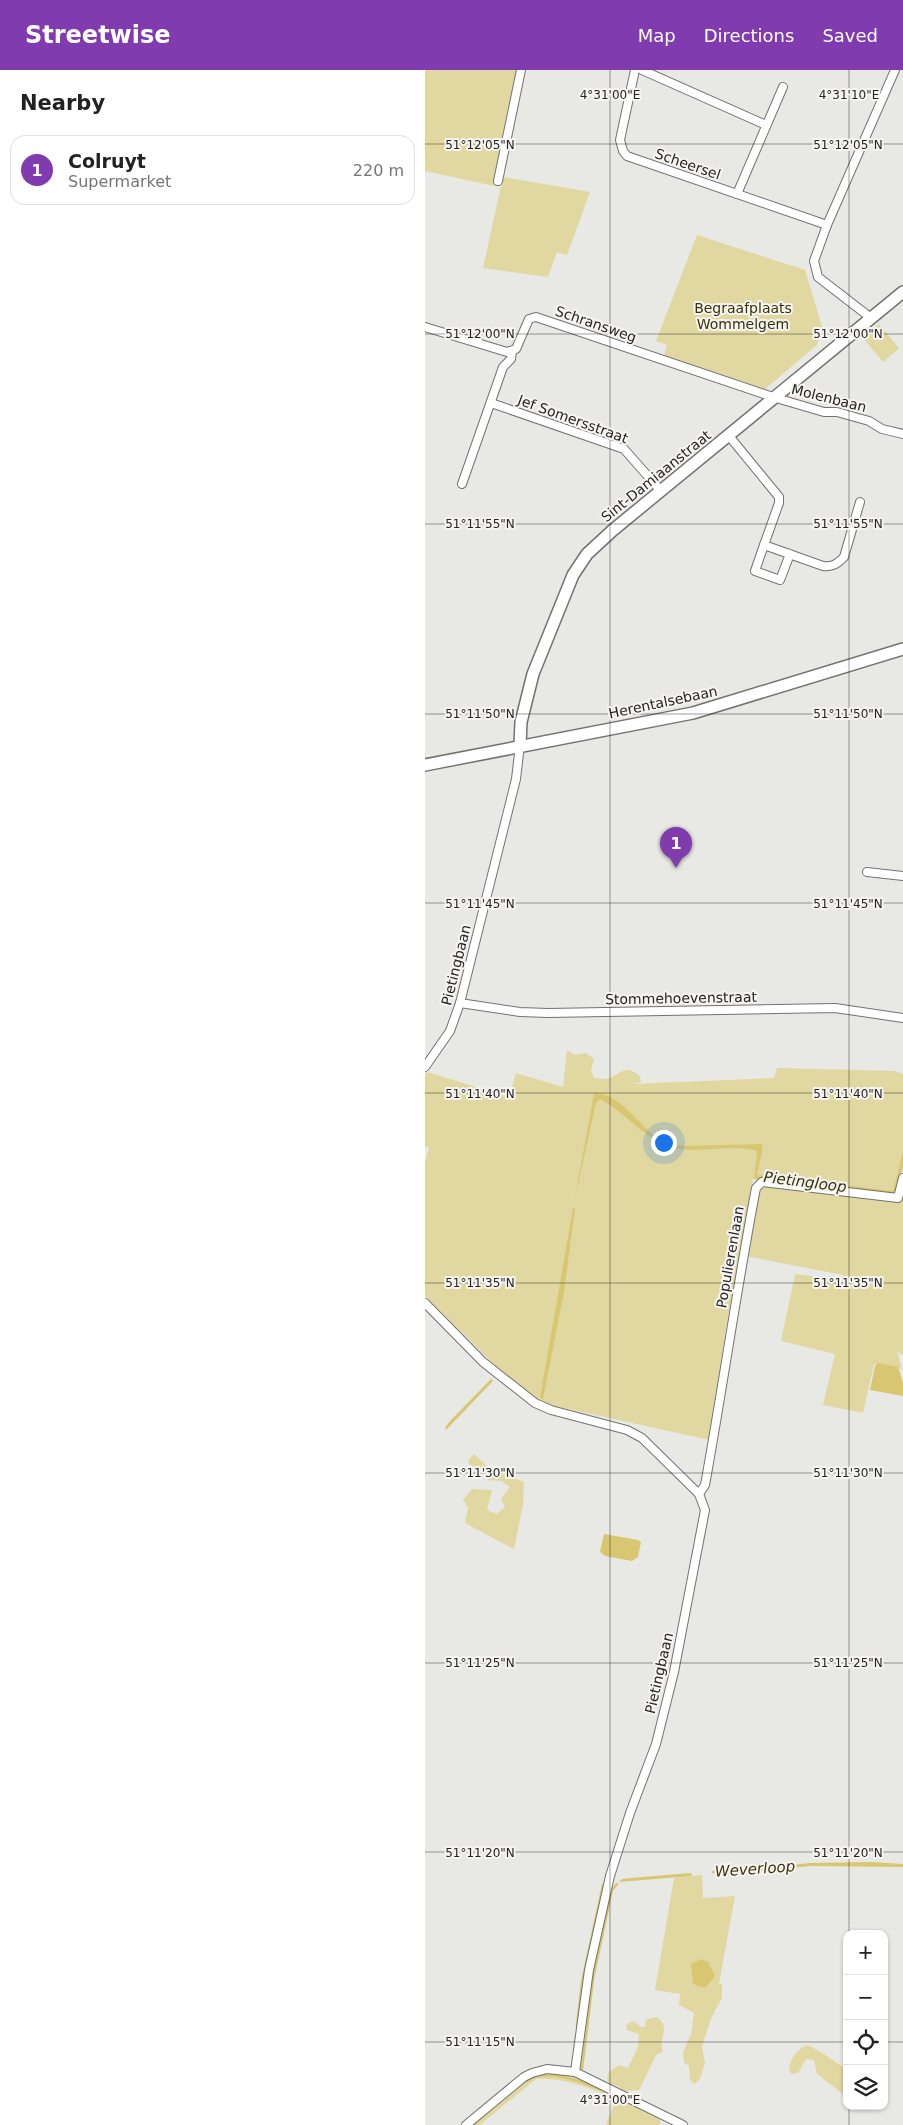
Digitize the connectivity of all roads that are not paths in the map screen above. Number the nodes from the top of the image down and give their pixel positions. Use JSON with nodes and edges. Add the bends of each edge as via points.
{"nodes":[{"id":1,"x":521,"y":70,"type":"edge"},
{"id":2,"x":635,"y":70,"type":"edge"},
{"id":3,"x":642,"y":70,"type":"edge"},
{"id":4,"x":895,"y":70,"type":"edge"},
{"id":5,"x":783,"y":87,"type":"dead end"},
{"id":6,"x":766,"y":125,"type":"junction"},
{"id":7,"x":498,"y":182,"type":"dead end"},
{"id":8,"x":737,"y":194,"type":"junction"},
{"id":9,"x":827,"y":225,"type":"junction"},
{"id":10,"x":903,"y":292,"type":"edge"},
{"id":11,"x":871,"y":318,"type":"junction"},
{"id":12,"x":425,"y":327,"type":"edge"},
{"id":13,"x":512,"y":352,"type":"junction"},
{"id":14,"x":776,"y":398,"type":"junction"},
{"id":15,"x":491,"y":403,"type":"junction"},
{"id":16,"x":903,"y":434,"type":"edge"},
{"id":17,"x":729,"y":436,"type":"junction"},
{"id":18,"x":462,"y":484,"type":"dead end"},
{"id":19,"x":661,"y":491,"type":"junction"},
{"id":20,"x":860,"y":502,"type":"dead end"},
{"id":21,"x":764,"y":545,"type":"junction"},
{"id":22,"x":790,"y":554,"type":"junction"},
{"id":23,"x":903,"y":649,"type":"edge"},
{"id":24,"x":520,"y":745,"type":"junction"},
{"id":25,"x":425,"y":765,"type":"edge"},
{"id":26,"x":867,"y":872,"type":"dead end"},
{"id":27,"x":903,"y":876,"type":"edge"},
{"id":28,"x":460,"y":1003,"type":"junction"},
{"id":29,"x":903,"y":1018,"type":"edge"},
{"id":30,"x":425,"y":1066,"type":"edge"},
{"id":31,"x":903,"y":1178,"type":"edge"},
{"id":32,"x":425,"y":1303,"type":"edge"},
{"id":33,"x":699,"y":1494,"type":"junction"},
{"id":34,"x":575,"y":2072,"type":"junction"},
{"id":35,"x":466,"y":2125,"type":"edge"},
{"id":36,"x":683,"y":2125,"type":"edge"}],
"edges":[{"from":1,"to":7,"type":"street"},
{"from":2,"to":8,"type":"street","name":"Scheersel","via":[[620,140],[623,151],[634,159]]},
{"from":3,"to":6,"type":"street"},
{"from":4,"to":9,"type":"street"},
{"from":5,"to":6,"type":"street"},
{"from":6,"to":8,"type":"street"},
{"from":8,"to":9,"type":"street","name":"Scheersel"},
{"from":9,"to":11,"type":"street","via":[[816,253],[814,270],[825,283]]},
{"from":10,"to":11,"type":"street","name":"Sint-Damiaanstraat"},
{"from":11,"to":14,"type":"street","name":"Sint-Damiaanstraat"},
{"from":12,"to":13,"type":"street"},
{"from":13,"to":14,"type":"street","name":"Schransweg","via":[[529,319],[535,317]]},
{"from":13,"to":15,"type":"street","name":"Schransweg","via":[[511,359],[503,367]]},
{"from":14,"to":16,"type":"street","name":"Molenbaan","via":[[869,421],[882,429]]},
{"from":14,"to":17,"type":"street","name":"Sint-Damiaanstraat"},
{"from":15,"to":18,"type":"street","name":"Schransweg"},
{"from":15,"to":19,"type":"street","name":"Jef Somersstraat","via":[[624,450]]},
{"from":17,"to":19,"type":"street","name":"Sint-Damiaanstraat"},
{"from":17,"to":21,"type":"street","via":[[779,497]]},
{"from":19,"to":24,"type":"street","name":"Sint-Damiaanstraat","via":[[602,539],[573,575],[533,674],[521,721]]},
{"from":20,"to":22,"type":"street","via":[[844,557],[839,563],[823,566]]},
{"from":21,"to":22,"type":"street"},
{"from":21,"to":22,"type":"street","via":[[755,571],[780,580]]},
{"from":23,"to":24,"type":"street","name":"Herentalsebaan","via":[[693,713]]},
{"from":24,"to":25,"type":"street","name":"Herentalsebaan"},
{"from":24,"to":28,"type":"street","name":"Pietingbaan","via":[[516,779]]},
{"from":26,"to":27,"type":"street"},
{"from":28,"to":29,"type":"street","name":"Stommehoevenstraat","via":[[548,1013],[835,1008]]},
{"from":28,"to":30,"type":"street","name":"Pietingbaan","via":[[450,1031]]},
{"from":31,"to":33,"type":"street","name":"Populierenlaan","via":[[898,1198],[762,1182],[756,1188],[705,1485]]},
{"from":32,"to":33,"type":"street","via":[[483,1362],[535,1403],[635,1433]]},
{"from":33,"to":34,"type":"street","name":"Pietingbaan","via":[[705,1510],[704,1523],[674,1672],[656,1744],[610,1876],[589,1970]]},
{"from":34,"to":35,"type":"street","via":[[547,2069],[532,2072]]},
{"from":34,"to":36,"type":"street"}]}
